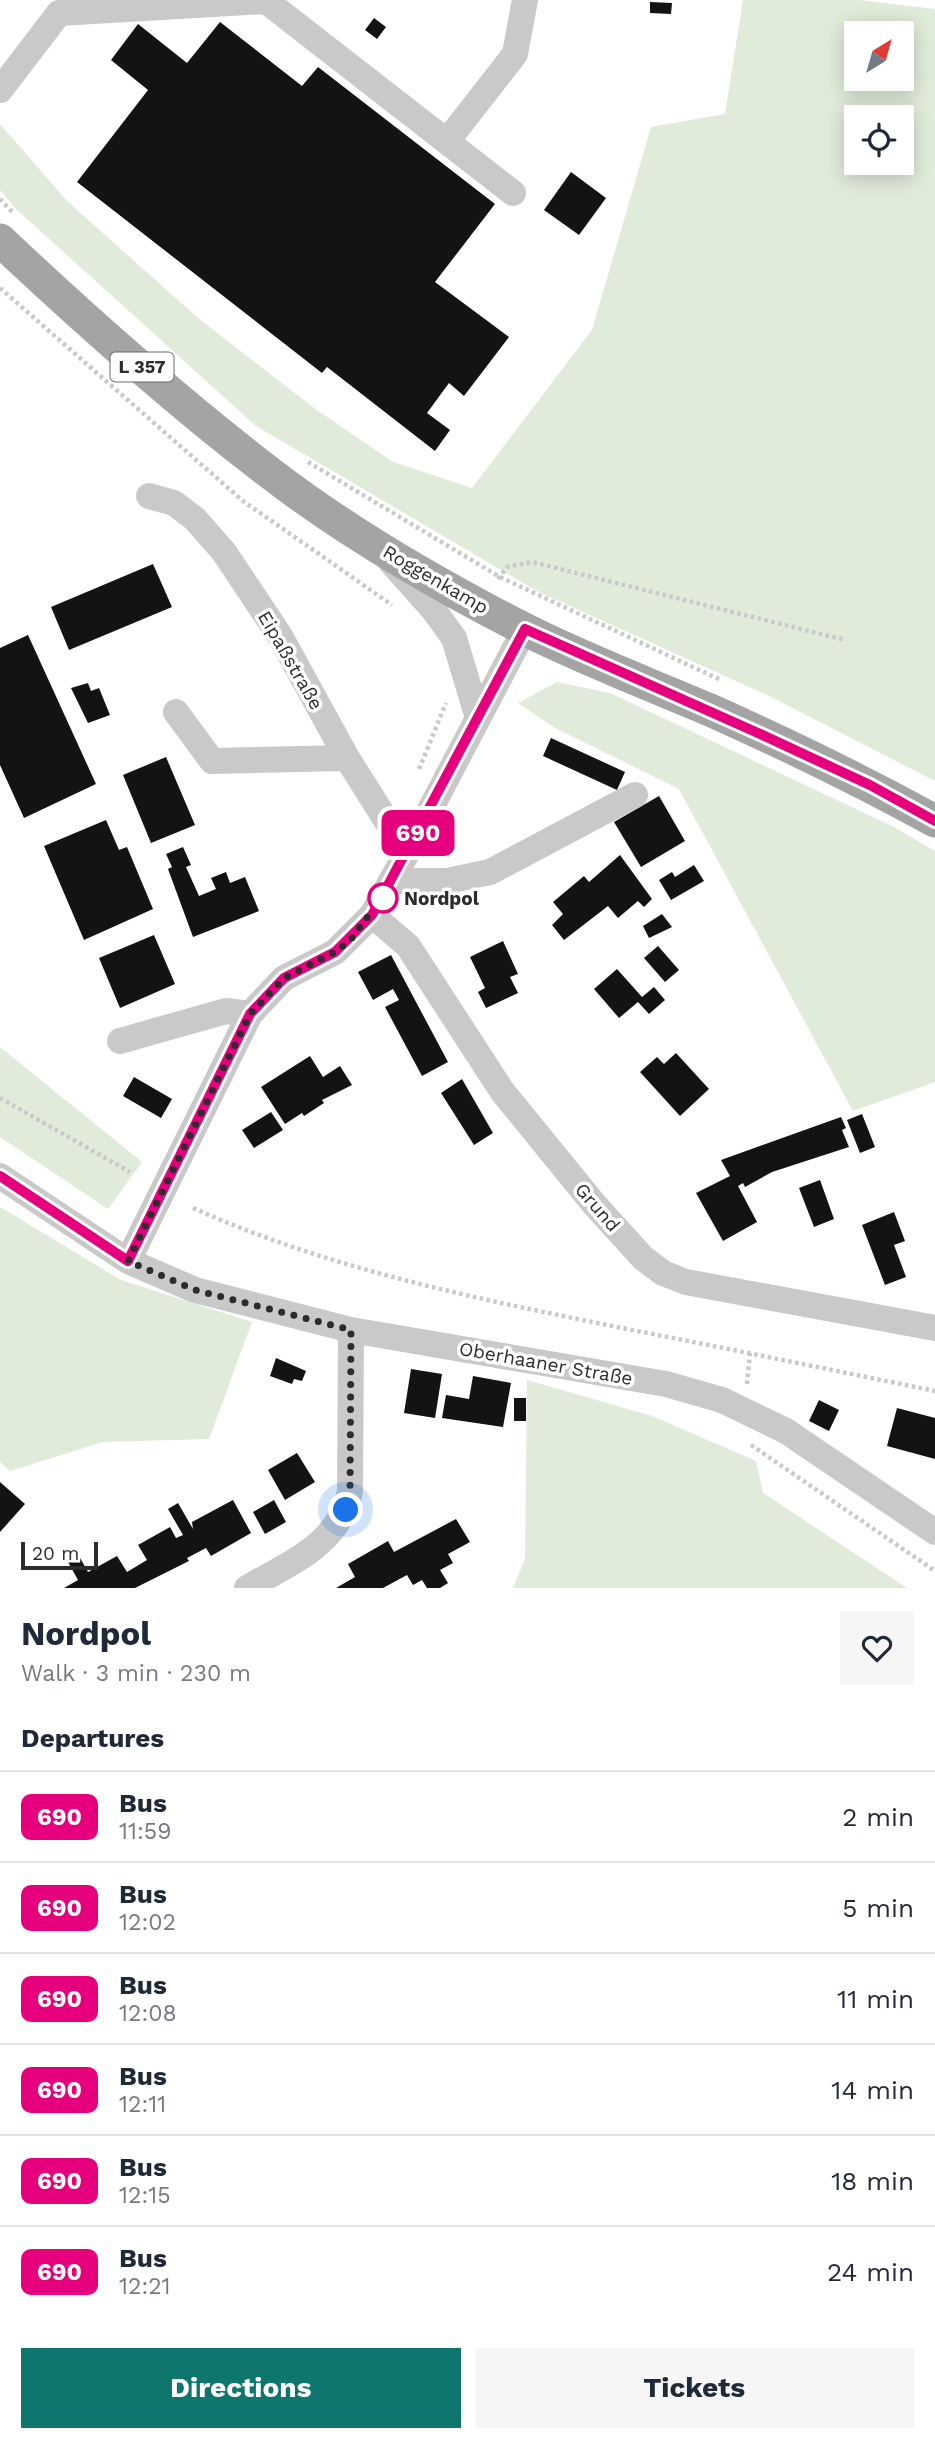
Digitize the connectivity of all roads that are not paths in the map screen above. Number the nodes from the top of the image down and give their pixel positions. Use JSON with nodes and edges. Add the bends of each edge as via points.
{"nodes":[{"id":1,"x":525,"y":0,"type":"edge"},
{"id":2,"x":0,"y":90,"type":"edge"},
{"id":3,"x":447,"y":140,"type":"junction"},
{"id":4,"x":513,"y":193,"type":"dead end"},
{"id":5,"x":10,"y":230,"type":"edge"},
{"id":6,"x":149,"y":496,"type":"dead end"},
{"id":7,"x":373,"y":543,"type":"junction"},
{"id":8,"x":525,"y":629,"type":"junction"},
{"id":9,"x":176,"y":712,"type":"dead end"},
{"id":10,"x":478,"y":718,"type":"junction"},
{"id":11,"x":347,"y":758,"type":"junction"},
{"id":12,"x":635,"y":795,"type":"dead end"},
{"id":13,"x":935,"y":821,"type":"edge"},
{"id":14,"x":411,"y":846,"type":"junction"},
{"id":15,"x":392,"y":881,"type":"junction"},
{"id":16,"x":372,"y":915,"type":"junction"},
{"id":17,"x":250,"y":1014,"type":"junction"},
{"id":18,"x":120,"y":1041,"type":"dead end"},
{"id":19,"x":0,"y":1176,"type":"edge"},
{"id":20,"x":128,"y":1261,"type":"junction"},
{"id":21,"x":935,"y":1328,"type":"edge"},
{"id":22,"x":351,"y":1330,"type":"junction"},
{"id":23,"x":935,"y":1532,"type":"edge"},
{"id":24,"x":247,"y":1588,"type":"edge"}],
"edges":[{"from":1,"to":3,"type":"street","via":[[516,54]]},
{"from":2,"to":3,"type":"street","via":[[60,13],[266,1]]},
{"from":3,"to":4,"type":"street"},
{"from":5,"to":7,"type":"main road","name":"Roggenkamp","number":"L 357","via":[[171,394],[272,475]]},
{"from":6,"to":11,"type":"street","name":"Eipaßstraße","via":[[174,503],[224,552],[281,636]]},
{"from":7,"to":8,"type":"main road","name":"Roggenkamp","number":"L 357"},
{"from":7,"to":10,"type":"street","via":[[454,638]]},
{"from":8,"to":10,"type":"street"},
{"from":8,"to":13,"type":"main road","name":"Roggenkamp","number":"L 357","via":[[725,717]]},
{"from":9,"to":11,"type":"street","via":[[212,761]]},
{"from":10,"to":14,"type":"street"},
{"from":11,"to":14,"type":"street","name":"Eipaßstraße","via":[[393,831]]},
{"from":12,"to":15,"type":"street","via":[[489,872],[447,881]]},
{"from":14,"to":15,"type":"street"},
{"from":15,"to":16,"type":"street"},
{"from":16,"to":17,"type":"street","via":[[335,952],[284,978]]},
{"from":16,"to":21,"type":"street","name":"Grund","via":[[408,946],[463,1035],[536,1132],[635,1249],[663,1273],[686,1282]]},
{"from":17,"to":18,"type":"street","via":[[226,1011]]},
{"from":17,"to":20,"type":"street"},
{"from":19,"to":20,"type":"street"},
{"from":20,"to":22,"type":"street","name":"Oberhaaner Straße","via":[[195,1290]]},
{"from":22,"to":23,"type":"street","name":"Oberhaaner Straße","via":[[666,1384],[722,1400],[786,1431]]},
{"from":22,"to":24,"type":"street","via":[[346,1510],[327,1538]]}]}
